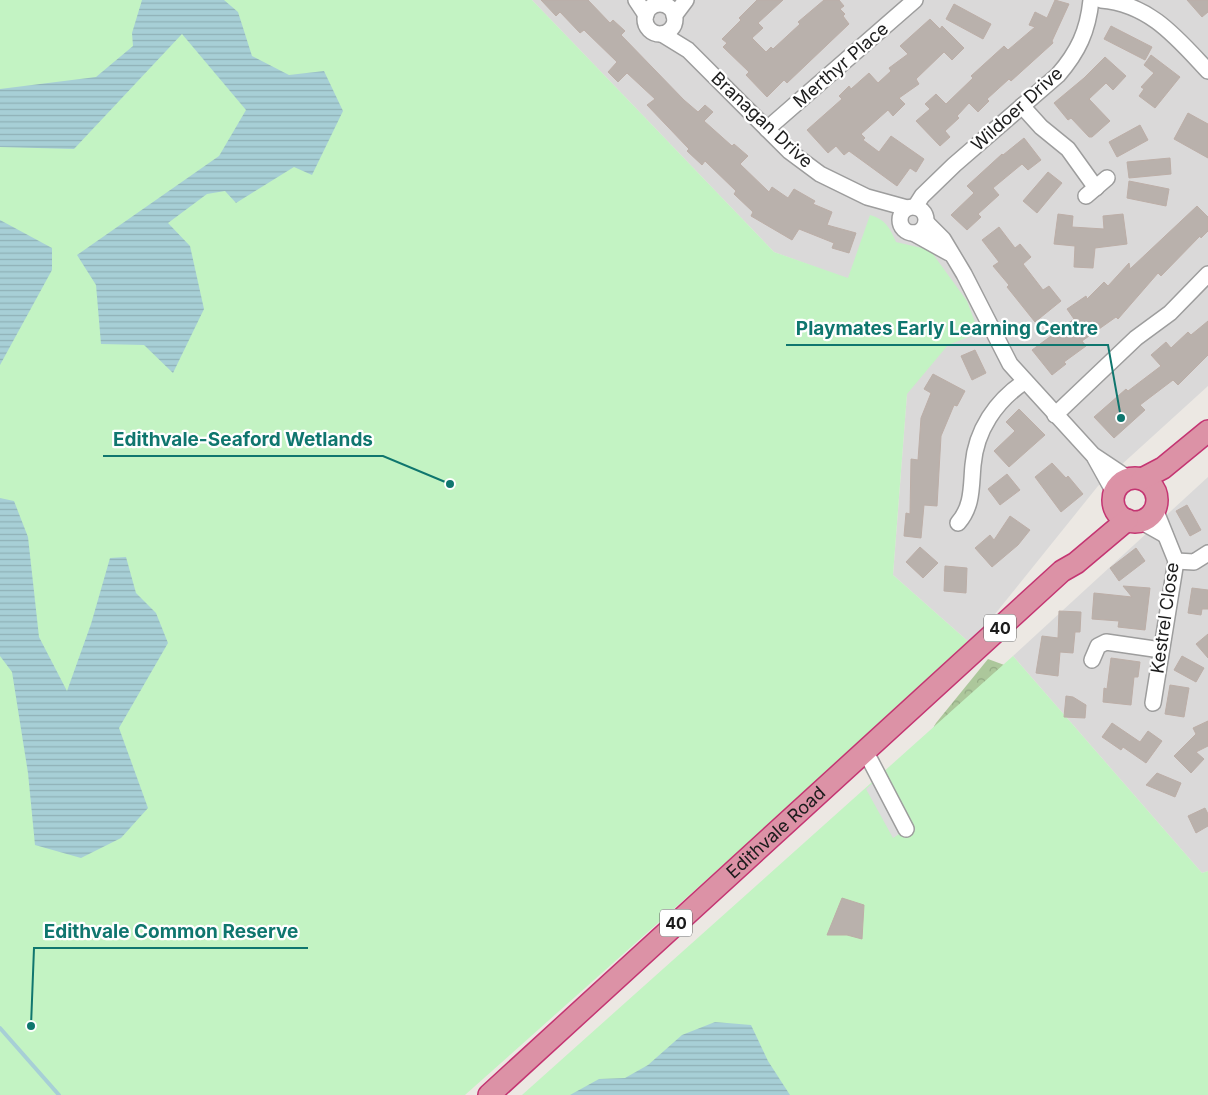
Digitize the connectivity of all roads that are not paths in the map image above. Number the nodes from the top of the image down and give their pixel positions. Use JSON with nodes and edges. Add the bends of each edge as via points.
{"nodes":[{"id":1,"x":636,"y":0,"type":"edge"},
{"id":2,"x":686,"y":0,"type":"edge"},
{"id":3,"x":915,"y":0,"type":"edge"},
{"id":4,"x":1091,"y":0,"type":"edge"},
{"id":5,"x":1101,"y":0,"type":"edge"},
{"id":6,"x":663,"y":13,"type":"edge"},
{"id":7,"x":1208,"y":71,"type":"edge"},
{"id":8,"x":1022,"y":106,"type":"junction"},
{"id":9,"x":766,"y":129,"type":"junction"},
{"id":10,"x":1096,"y":187,"type":"dead end"},
{"id":11,"x":914,"y":213,"type":"junction"},
{"id":12,"x":913,"y":233,"type":"junction"},
{"id":13,"x":950,"y":254,"type":"junction"},
{"id":14,"x":1208,"y":274,"type":"edge"},
{"id":15,"x":1024,"y":382,"type":"junction"},
{"id":16,"x":1055,"y":415,"type":"junction"},
{"id":17,"x":1208,"y":430,"type":"edge"},
{"id":18,"x":1208,"y":446,"type":"edge"},
{"id":19,"x":1125,"y":489,"type":"junction"},
{"id":20,"x":1145,"y":512,"type":"junction"},
{"id":21,"x":958,"y":523,"type":"dead end"},
{"id":22,"x":1208,"y":553,"type":"edge"},
{"id":23,"x":1176,"y":561,"type":"junction"},
{"id":24,"x":1062,"y":571,"type":"junction"},
{"id":25,"x":1161,"y":650,"type":"junction"},
{"id":26,"x":1092,"y":660,"type":"dead end"},
{"id":27,"x":1153,"y":703,"type":"dead end"},
{"id":28,"x":864,"y":752,"type":"junction"},
{"id":29,"x":906,"y":829,"type":"dead end"},
{"id":30,"x":489,"y":1095,"type":"edge"}],
"edges":[{"from":1,"to":6,"type":"street","name":"Branagan Drive"},
{"from":2,"to":6,"type":"street"},
{"from":3,"to":9,"type":"street","name":"Merthyr Place"},
{"from":4,"to":8,"type":"street","name":"Wildoer Drive","via":[[1087,30],[1076,52],[1058,75]]},
{"from":5,"to":7,"type":"street","via":[[1134,7],[1159,21]]},
{"from":6,"to":9,"type":"street","name":"Branagan Drive","via":[[688,50]]},
{"from":8,"to":10,"type":"street","via":[[1040,127],[1062,143]]},
{"from":8,"to":11,"type":"street","name":"Wildoer Drive","via":[[938,182]]},
{"from":9,"to":11,"type":"street","name":"Branagan Drive","via":[[820,174],[867,197]]},
{"from":11,"to":12,"type":"street","name":"Wildoer Drive","via":[[922,230]]},
{"from":11,"to":12,"type":"street","via":[[902,228]]},
{"from":11,"to":13,"type":"street","name":"Branagan Drive","via":[[943,239]]},
{"from":12,"to":13,"type":"street","name":"Branagan Drive"},
{"from":13,"to":15,"type":"street","name":"Branagan Drive","via":[[978,297],[1001,349]]},
{"from":14,"to":16,"type":"street","via":[[1170,313],[1136,338]]},
{"from":15,"to":16,"type":"street","name":"Branagan Drive"},
{"from":15,"to":21,"type":"street","via":[[1002,400],[980,434],[973,462],[970,502]]},
{"from":16,"to":19,"type":"street","name":"Branagan Drive"},
{"from":17,"to":19,"type":"highway","name":"Edithvale Road","number":"40","via":[[1163,468]]},
{"from":18,"to":20,"type":"highway","name":"Edithvale Road","number":"40","via":[[1174,476]]},
{"from":19,"to":20,"type":"highway","via":[[1119,514]]},
{"from":19,"to":20,"type":"highway","via":[[1153,487]]},
{"from":19,"to":24,"type":"highway","name":"Edithvale Road","number":"40","via":[[1106,518],[1072,555]]},
{"from":20,"to":23,"type":"street","name":"Kestrel Close","via":[[1165,535]]},
{"from":20,"to":24,"type":"highway","name":"Edithvale Road","number":"40"},
{"from":22,"to":23,"type":"street","via":[[1194,562]]},
{"from":23,"to":25,"type":"street","name":"Kestrel Close"},
{"from":24,"to":28,"type":"highway","name":"Edithvale Road","number":"40"},
{"from":25,"to":26,"type":"street","via":[[1106,642],[1098,646]]},
{"from":25,"to":27,"type":"street","name":"Kestrel Close"},
{"from":28,"to":29,"type":"street"},
{"from":28,"to":30,"type":"highway","name":"Edithvale Road","number":"40"}]}
